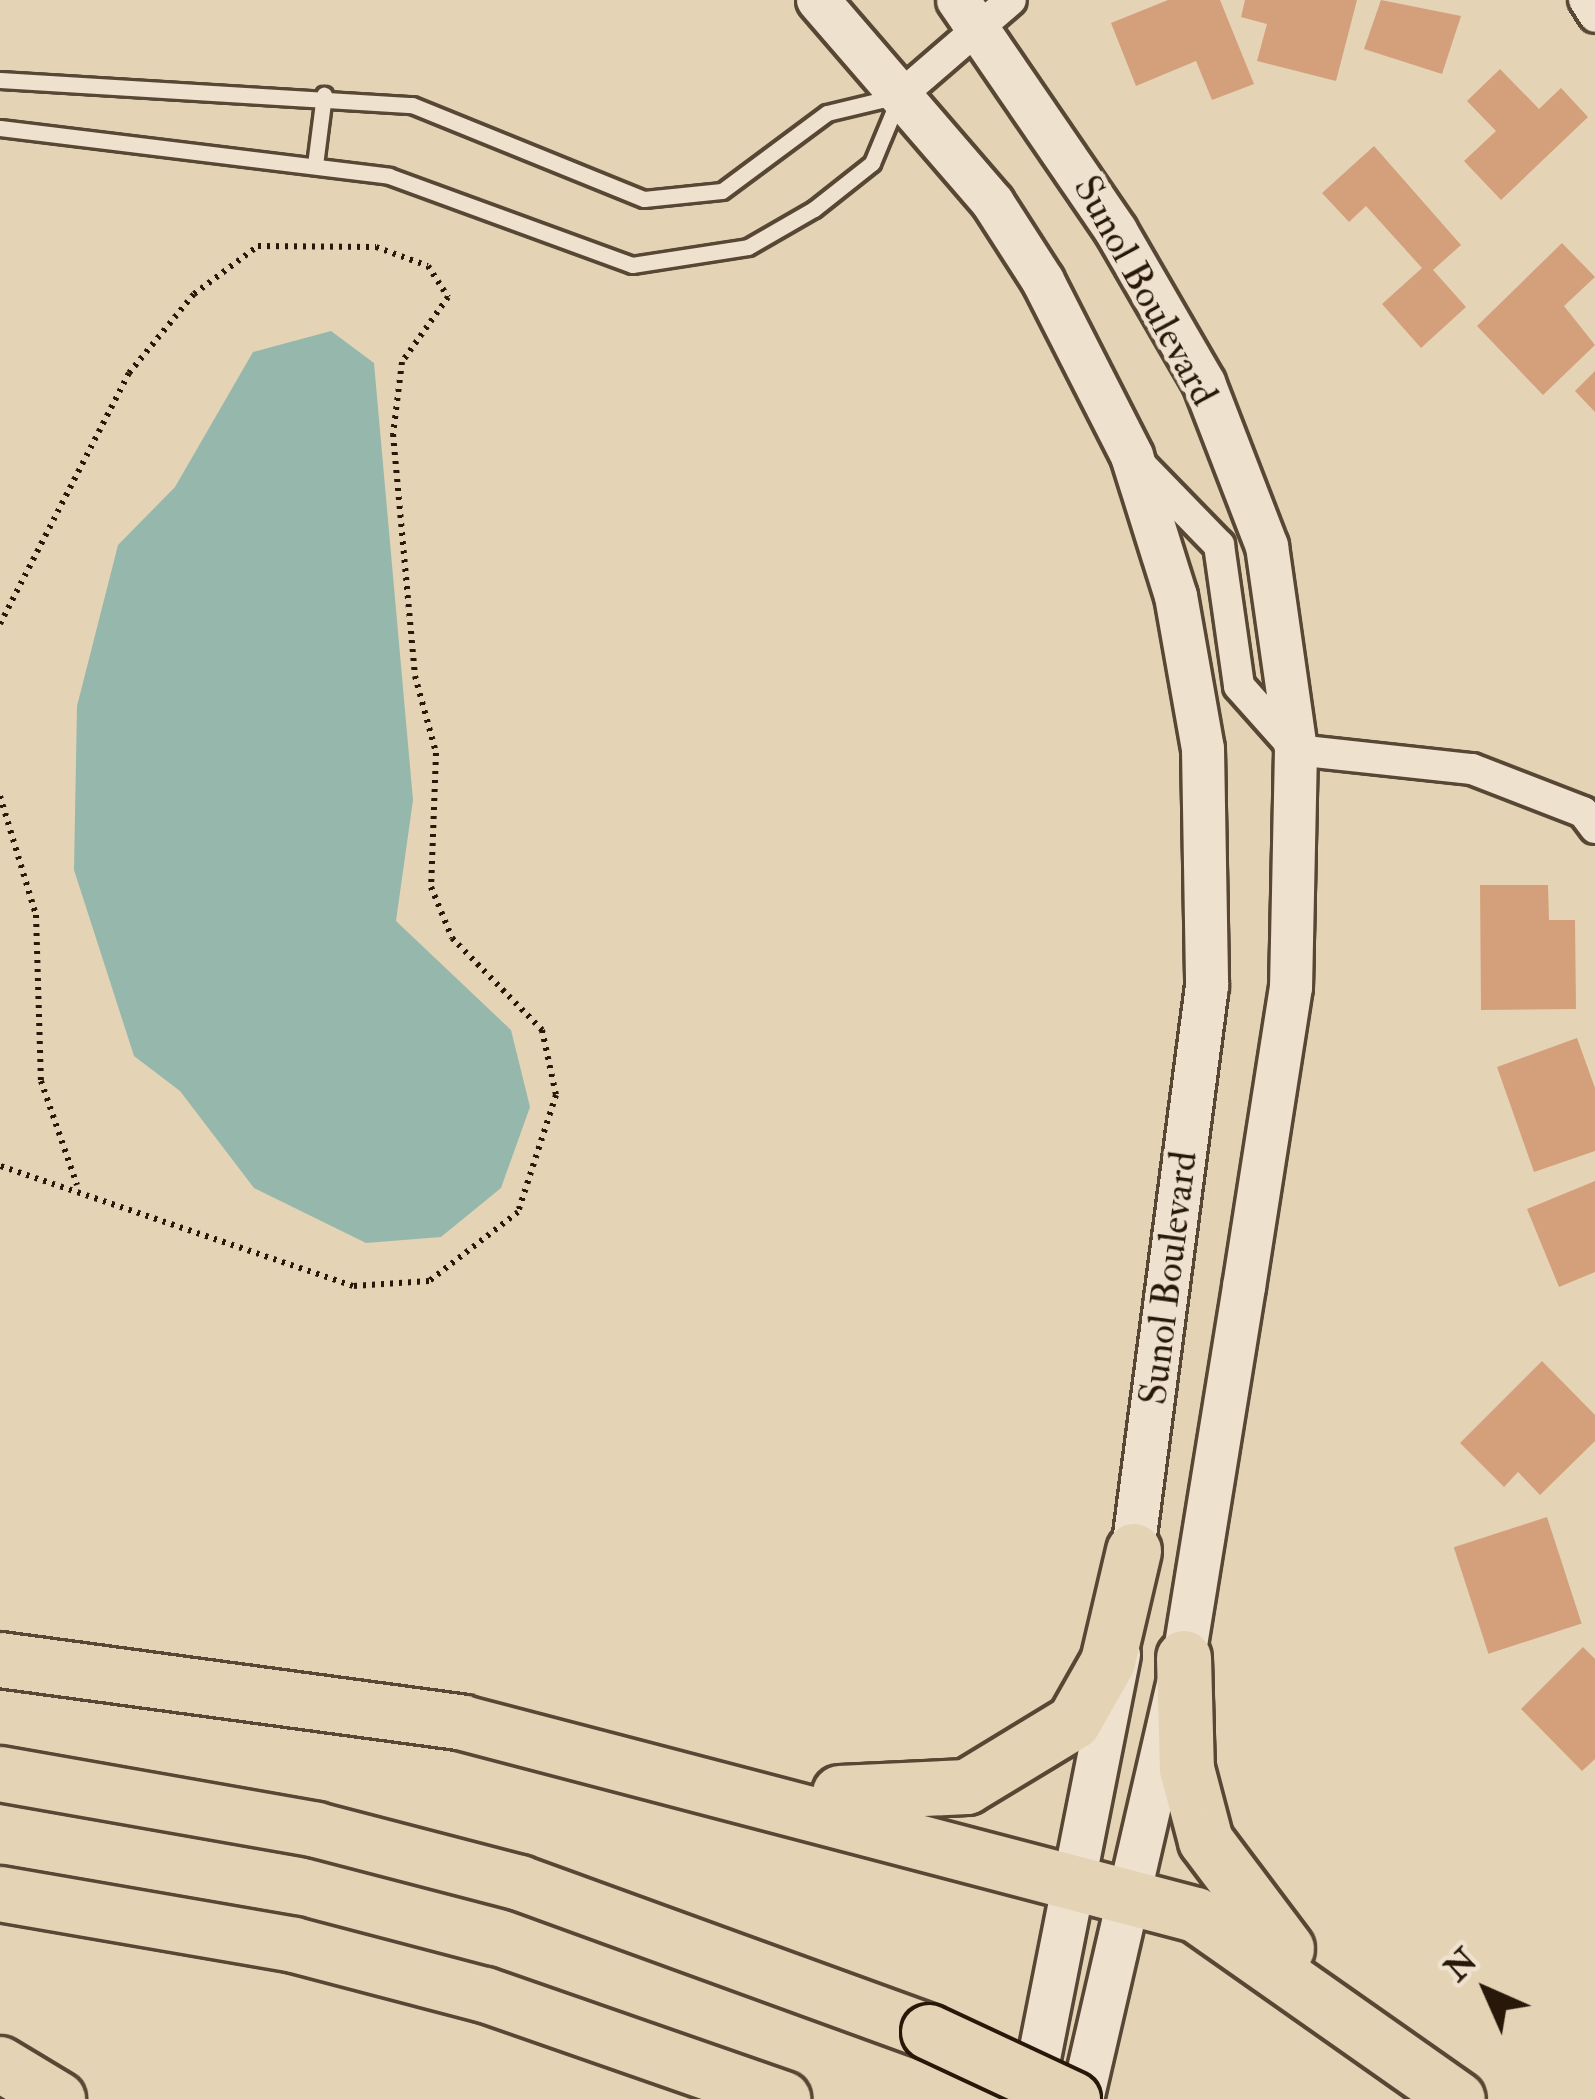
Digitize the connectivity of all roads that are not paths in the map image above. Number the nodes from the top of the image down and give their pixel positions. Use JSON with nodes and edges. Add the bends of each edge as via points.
{"nodes":[{"id":1,"x":818,"y":0,"type":"edge"},
{"id":2,"x":1011,"y":0,"type":"edge"},
{"id":3,"x":1584,"y":0,"type":"edge"},
{"id":4,"x":968,"y":14,"type":"edge"},
{"id":5,"x":1595,"y":17,"type":"edge"},
{"id":6,"x":0,"y":80,"type":"edge"},
{"id":7,"x":324,"y":95,"type":"junction"},
{"id":8,"x":901,"y":95,"type":"junction"},
{"id":9,"x":0,"y":128,"type":"edge"},
{"id":10,"x":315,"y":165,"type":"junction"},
{"id":11,"x":1132,"y":456,"type":"junction"},
{"id":12,"x":1296,"y":751,"type":"junction"},
{"id":13,"x":1595,"y":828,"type":"edge"},
{"id":14,"x":1134,"y":1551,"type":"junction"},
{"id":15,"x":1184,"y":1658,"type":"junction"},
{"id":16,"x":0,"y":1660,"type":"edge"},
{"id":17,"x":0,"y":1774,"type":"edge"},
{"id":18,"x":772,"y":1796,"type":"junction"},
{"id":19,"x":1098,"y":1893,"type":"junction"},
{"id":20,"x":0,"y":1894,"type":"edge"},
{"id":21,"x":0,"y":2064,"type":"edge"},
{"id":22,"x":58,"y":2099,"type":"edge"},
{"id":23,"x":783,"y":2099,"type":"edge"},
{"id":24,"x":1031,"y":2099,"type":"edge"},
{"id":25,"x":1073,"y":2099,"type":"edge"},
{"id":26,"x":1082,"y":2099,"type":"edge"},
{"id":27,"x":1460,"y":2099,"type":"edge"}],
"edges":[{"from":1,"to":8,"type":"main road","name":"Sunol Boulevard"},
{"from":2,"to":4,"type":"street"},
{"from":3,"to":5,"type":"street"},
{"from":4,"to":8,"type":"street"},
{"from":4,"to":12,"type":"main road","name":"Sunol Boulevard","via":[[1204,383],[1267,545]]},
{"from":6,"to":7,"type":"lane"},
{"from":7,"to":8,"type":"lane","via":[[412,105],[644,199],[722,191],[826,113]]},
{"from":7,"to":10,"type":"lane"},
{"from":8,"to":10,"type":"lane","via":[[872,163],[814,209],[748,247],[632,265],[436,189]]},
{"from":8,"to":11,"type":"main road","name":"Sunol Boulevard","via":[[993,203]]},
{"from":9,"to":10,"type":"lane"},
{"from":11,"to":12,"type":"street","name":"Sunol Boulevard","via":[[1219,545],[1239,686]]},
{"from":11,"to":14,"type":"main road","name":"Sunol Boulevard","via":[[1176,596],[1211,879],[1208,986]]},
{"from":12,"to":13,"type":"street","via":[[1472,769],[1583,812]]},
{"from":12,"to":15,"type":"main road","name":"Sunol Boulevard","via":[[1291,987]]},
{"from":14,"to":18,"type":"highway","via":[[1108,1662],[1074,1722],[1026,1760],[902,1798]]},
{"from":14,"to":19,"type":"main road","name":"Sunol Boulevard"},
{"from":15,"to":19,"type":"main road","name":"Sunol Boulevard"},
{"from":15,"to":27,"type":"highway","via":[[1187,1768],[1231,1886],[1265,1930]]},
{"from":16,"to":18,"type":"highway","via":[[441,1719]]},
{"from":17,"to":25,"type":"highway","bridge":true,"via":[[316,1830],[520,1883],[929,2032]]},
{"from":18,"to":19,"type":"highway"},
{"from":19,"to":24,"type":"main road","name":"Sunol Boulevard"},
{"from":19,"to":26,"type":"main road","name":"Sunol Boulevard"},
{"from":19,"to":27,"type":"highway","via":[[1196,1915],[1249,1943]]},
{"from":20,"to":23,"type":"highway","via":[[294,1946],[485,1994]]},
{"from":21,"to":22,"type":"highway"}]}
